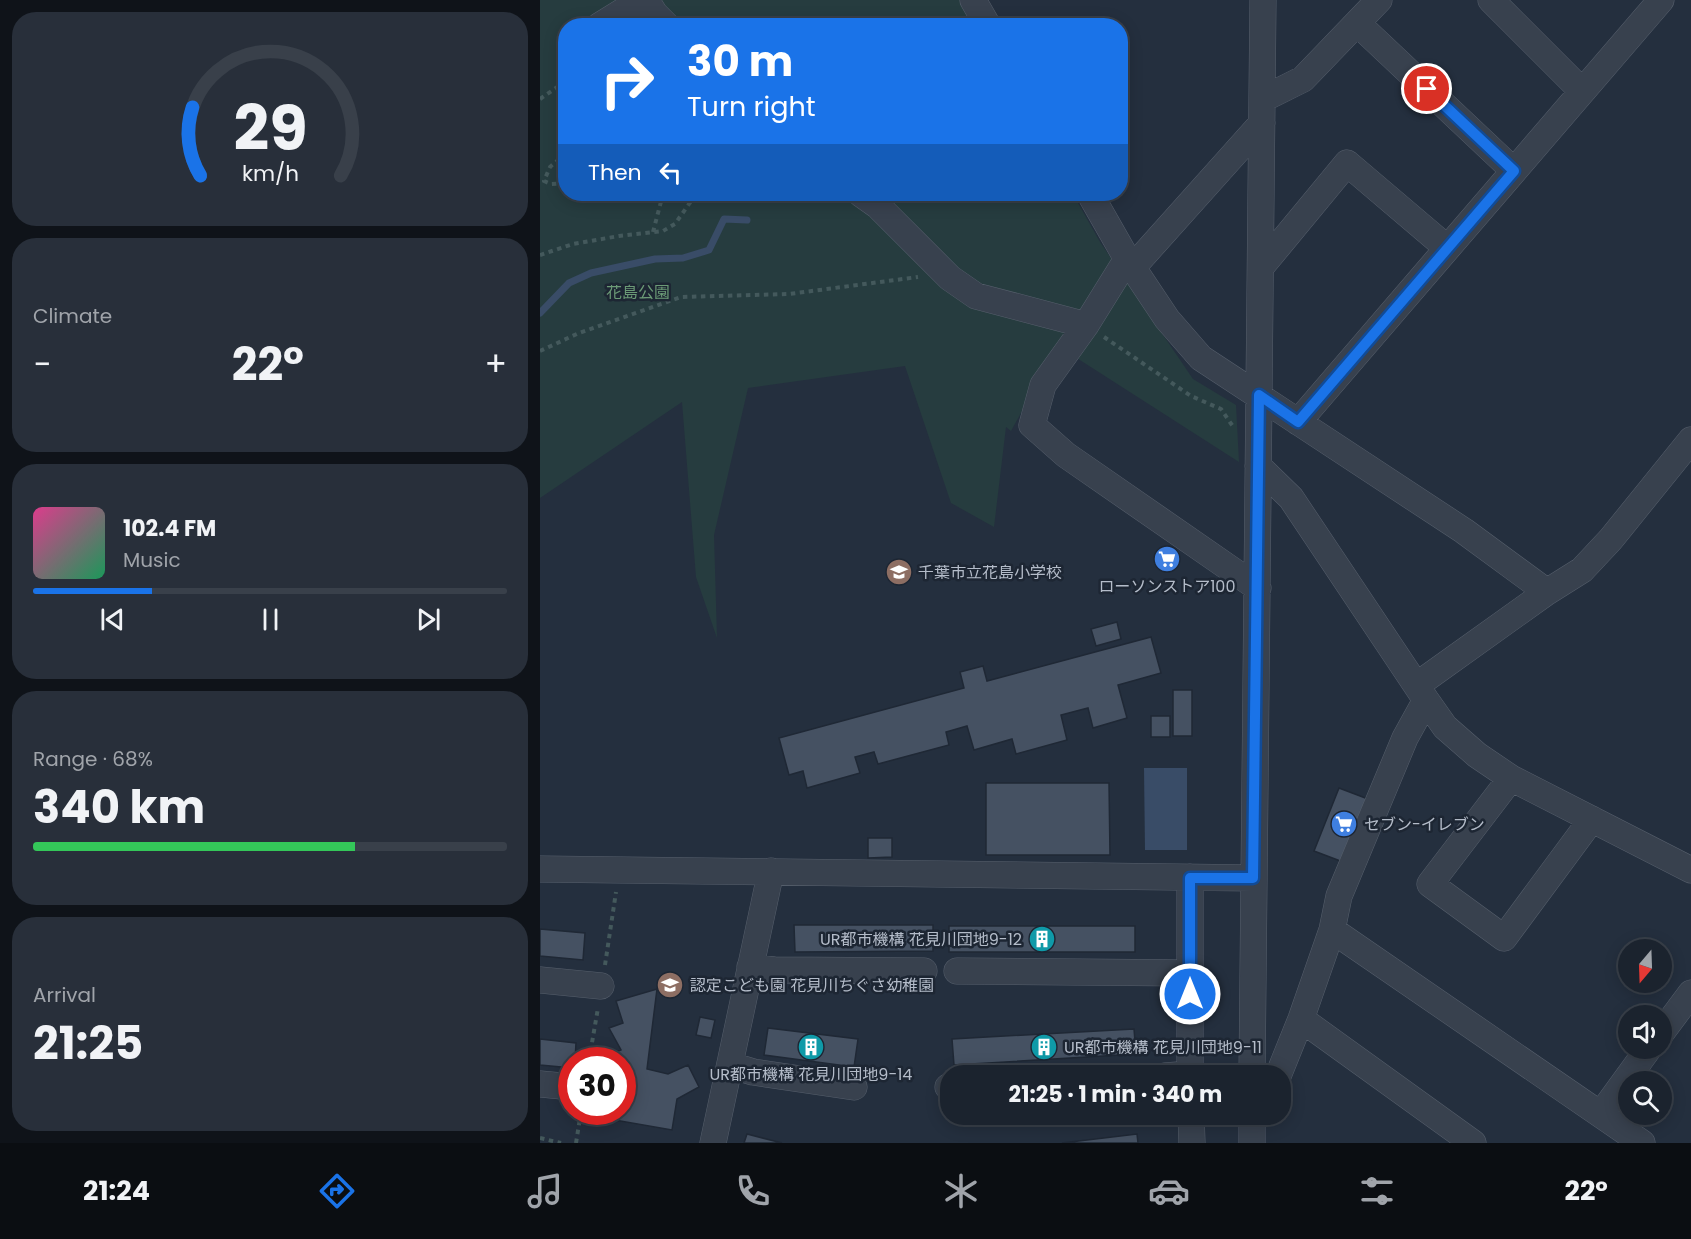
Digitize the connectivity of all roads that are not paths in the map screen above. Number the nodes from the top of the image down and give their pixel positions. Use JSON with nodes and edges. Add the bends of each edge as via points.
{"nodes":[{"id":1,"x":640,"y":0,"type":"edge"},
{"id":2,"x":646,"y":0,"type":"edge"},
{"id":3,"x":974,"y":0,"type":"edge"},
{"id":4,"x":1263,"y":0,"type":"edge"},
{"id":5,"x":1379,"y":0,"type":"edge"},
{"id":6,"x":1491,"y":0,"type":"edge"},
{"id":7,"x":1661,"y":0,"type":"edge"},
{"id":8,"x":612,"y":18,"type":"edge"},
{"id":9,"x":659,"y":18,"type":"edge"},
{"id":10,"x":984,"y":18,"type":"edge"},
{"id":11,"x":1358,"y":23,"type":"junction"},
{"id":12,"x":1582,"y":91,"type":"junction"},
{"id":13,"x":1263,"y":111,"type":"junction"},
{"id":14,"x":1514,"y":171,"type":"junction"},
{"id":15,"x":870,"y":201,"type":"edge"},
{"id":16,"x":1094,"y":201,"type":"edge"},
{"id":17,"x":1447,"y":248,"type":"junction"},
{"id":18,"x":1130,"y":263,"type":"junction"},
{"id":19,"x":1261,"y":267,"type":"junction"},
{"id":20,"x":1086,"y":325,"type":"junction"},
{"id":21,"x":1259,"y":395,"type":"junction"},
{"id":22,"x":1298,"y":422,"type":"junction"},
{"id":23,"x":1691,"y":440,"type":"edge"},
{"id":24,"x":1258,"y":466,"type":"junction"},
{"id":25,"x":1258,"y":588,"type":"junction"},
{"id":26,"x":1547,"y":592,"type":"junction"},
{"id":27,"x":1421,"y":693,"type":"junction"},
{"id":28,"x":1511,"y":778,"type":"junction"},
{"id":29,"x":1592,"y":819,"type":"junction"},
{"id":30,"x":540,"y":869,"type":"edge"},
{"id":31,"x":1691,"y":870,"type":"edge"},
{"id":32,"x":771,"y":871,"type":"junction"},
{"id":33,"x":1190,"y":878,"type":"junction"},
{"id":34,"x":1253,"y":878,"type":"junction"},
{"id":35,"x":1332,"y":930,"type":"junction"},
{"id":36,"x":750,"y":967,"type":"junction"},
{"id":37,"x":924,"y":971,"type":"dead end"},
{"id":38,"x":957,"y":971,"type":"dead end"},
{"id":39,"x":1190,"y":974,"type":"junction"},
{"id":40,"x":540,"y":980,"type":"edge"},
{"id":41,"x":601,"y":986,"type":"dead end"},
{"id":42,"x":1691,"y":993,"type":"edge"},
{"id":43,"x":1301,"y":1019,"type":"junction"},
{"id":44,"x":1672,"y":1019,"type":"edge"},
{"id":45,"x":1641,"y":1059,"type":"edge"},
{"id":46,"x":730,"y":1065,"type":"junction"},
{"id":47,"x":1182,"y":1065,"type":"edge"},
{"id":48,"x":1252,"y":1065,"type":"edge"},
{"id":49,"x":1282,"y":1065,"type":"edge"},
{"id":50,"x":540,"y":1084,"type":"edge"},
{"id":51,"x":558,"y":1086,"type":"edge"},
{"id":52,"x":854,"y":1088,"type":"dead end"},
{"id":53,"x":1601,"y":1114,"type":"junction"},
{"id":54,"x":1191,"y":1125,"type":"edge"},
{"id":55,"x":713,"y":1143,"type":"edge"},
{"id":56,"x":1191,"y":1143,"type":"edge"},
{"id":57,"x":1473,"y":1143,"type":"edge"},
{"id":58,"x":1642,"y":1143,"type":"edge"}],
"edges":[{"from":1,"to":8,"type":"street"},
{"from":2,"to":9,"type":"street"},
{"from":3,"to":10,"type":"street"},
{"from":4,"to":13,"type":"street"},
{"from":5,"to":11,"type":"street"},
{"from":6,"to":12,"type":"street"},
{"from":7,"to":12,"type":"street"},
{"from":11,"to":13,"type":"street","via":[[1303,79]]},
{"from":11,"to":14,"type":"street"},
{"from":12,"to":14,"type":"street"},
{"from":13,"to":18,"type":"street"},
{"from":13,"to":19,"type":"street"},
{"from":14,"to":17,"type":"street"},
{"from":15,"to":20,"type":"street","via":[[946,274],[976,296]]},
{"from":16,"to":18,"type":"street"},
{"from":17,"to":19,"type":"street","via":[[1347,163]]},
{"from":17,"to":22,"type":"street"},
{"from":18,"to":20,"type":"street"},
{"from":18,"to":21,"type":"street","via":[[1167,319],[1201,358]]},
{"from":19,"to":21,"type":"street"},
{"from":20,"to":25,"type":"street","via":[[1043,385],[1032,426],[1066,455]]},
{"from":21,"to":22,"type":"street"},
{"from":21,"to":24,"type":"street"},
{"from":22,"to":26,"type":"street","via":[[1464,531]]},
{"from":23,"to":26,"type":"street","via":[[1582,570]]},
{"from":24,"to":25,"type":"street"},
{"from":24,"to":27,"type":"street","via":[[1291,498]]},
{"from":25,"to":34,"type":"street"},
{"from":26,"to":27,"type":"street"},
{"from":27,"to":28,"type":"street","via":[[1446,727]]},
{"from":27,"to":35,"type":"street","via":[[1339,896]]},
{"from":28,"to":29,"type":"street"},
{"from":28,"to":29,"type":"street","via":[[1430,884],[1504,938]]},
{"from":29,"to":31,"type":"street"},
{"from":30,"to":32,"type":"street"},
{"from":32,"to":33,"type":"street"},
{"from":32,"to":36,"type":"street"},
{"from":33,"to":34,"type":"street"},
{"from":33,"to":39,"type":"street"},
{"from":34,"to":48,"type":"street"},
{"from":35,"to":43,"type":"street"},
{"from":35,"to":53,"type":"street"},
{"from":36,"to":37,"type":"street"},
{"from":36,"to":46,"type":"street"},
{"from":38,"to":39,"type":"street"},
{"from":39,"to":47,"type":"street"},
{"from":40,"to":41,"type":"street"},
{"from":42,"to":44,"type":"street"},
{"from":43,"to":49,"type":"street"},
{"from":43,"to":57,"type":"street"},
{"from":45,"to":53,"type":"street"},
{"from":46,"to":52,"type":"street"},
{"from":46,"to":55,"type":"street"},
{"from":50,"to":51,"type":"street"},
{"from":53,"to":58,"type":"street"},
{"from":54,"to":56,"type":"street"}]}
